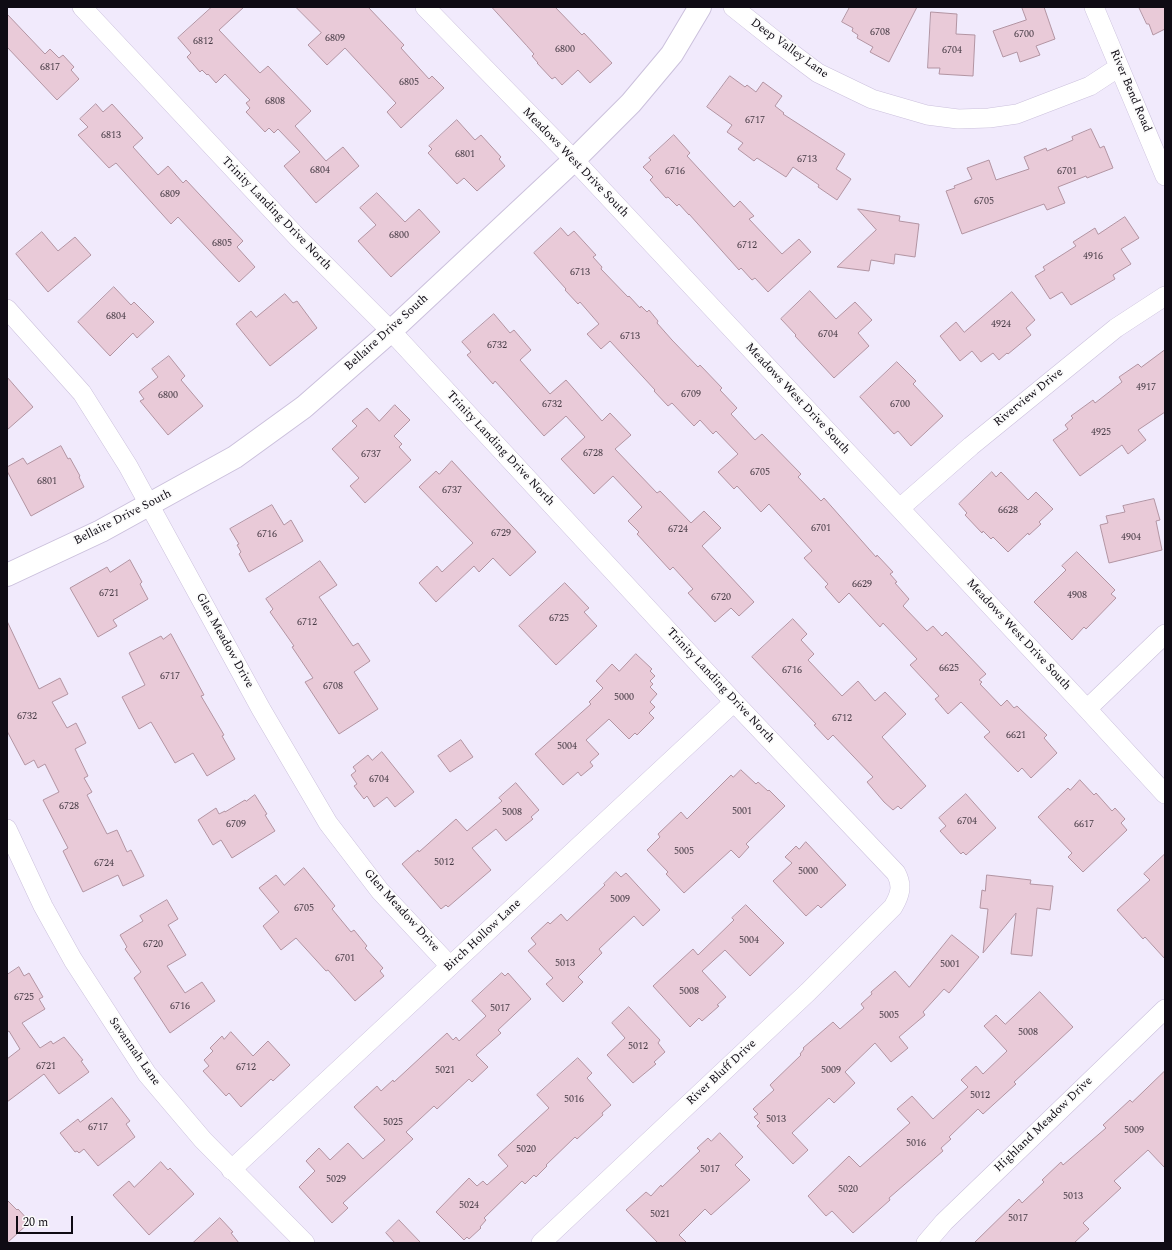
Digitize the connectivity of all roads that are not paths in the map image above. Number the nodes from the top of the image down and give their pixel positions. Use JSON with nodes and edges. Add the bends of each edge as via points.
{"nodes":[{"id":1,"x":82,"y":7,"type":"edge"},
{"id":2,"x":424,"y":7,"type":"edge"},
{"id":3,"x":700,"y":7,"type":"edge"},
{"id":4,"x":733,"y":7,"type":"edge"},
{"id":5,"x":1094,"y":7,"type":"edge"},
{"id":6,"x":1120,"y":67,"type":"junction"},
{"id":7,"x":574,"y":160,"type":"junction"},
{"id":8,"x":1165,"y":176,"type":"edge"},
{"id":9,"x":1165,"y":296,"type":"edge"},
{"id":10,"x":7,"y":310,"type":"edge"},
{"id":11,"x":391,"y":331,"type":"junction"},
{"id":12,"x":150,"y":505,"type":"junction"},
{"id":13,"x":900,"y":508,"type":"junction"},
{"id":14,"x":7,"y":575,"type":"edge"},
{"id":15,"x":1165,"y":634,"type":"edge"},
{"id":16,"x":734,"y":702,"type":"junction"},
{"id":17,"x":1088,"y":709,"type":"junction"},
{"id":18,"x":1165,"y":794,"type":"edge"},
{"id":19,"x":7,"y":829,"type":"edge"},
{"id":20,"x":898,"y":898,"type":"joint"},
{"id":21,"x":450,"y":966,"type":"junction"},
{"id":22,"x":1165,"y":1009,"type":"edge"},
{"id":23,"x":231,"y":1170,"type":"junction"},
{"id":24,"x":305,"y":1243,"type":"edge"},
{"id":25,"x":541,"y":1243,"type":"edge"},
{"id":26,"x":926,"y":1243,"type":"edge"}],
"edges":[{"from":1,"to":11,"type":"street","name":"Trinity Landing Drive North","via":[[298,238]]},
{"from":2,"to":7,"type":"street","name":"Meadows West Drive South"},
{"from":3,"to":7,"type":"street","name":"Bellaire Drive South","via":[[672,54],[631,104]]},
{"from":4,"to":6,"type":"street","name":"Deep Valley Lane","via":[[818,73],[872,99],[927,115],[958,119],[1017,114],[1090,86]]},
{"from":5,"to":6,"type":"street","name":"River Bend Road"},
{"from":6,"to":8,"type":"street","name":"River Bend Road"},
{"from":7,"to":11,"type":"street","name":"Bellaire Drive South"},
{"from":7,"to":13,"type":"street","name":"Meadows West Drive South"},
{"from":9,"to":13,"type":"street","name":"Riverview Drive","via":[[1116,328],[971,446]]},
{"from":10,"to":12,"type":"street","name":"Glen Meadow Drive","via":[[82,393]]},
{"from":11,"to":12,"type":"street","name":"Bellaire Drive South","via":[[304,407],[235,457]]},
{"from":11,"to":16,"type":"street","name":"Trinity Landing Drive North"},
{"from":12,"to":14,"type":"street","name":"Bellaire Drive South"},
{"from":12,"to":21,"type":"street","name":"Glen Meadow Drive","via":[[261,709],[328,823],[380,891]]},
{"from":13,"to":17,"type":"street","name":"Meadows West Drive South"},
{"from":15,"to":17,"type":"street"},
{"from":16,"to":20,"type":"street","name":"Trinity Landing Drive North","via":[[896,873],[901,889]]},
{"from":16,"to":21,"type":"street","name":"Birch Hollow Lane"},
{"from":17,"to":18,"type":"street","name":"Meadows West Drive South"},
{"from":19,"to":23,"type":"street","name":"Savannah Lane","via":[[43,906],[73,960],[147,1074]]},
{"from":20,"to":25,"type":"street","name":"River Bluff Drive","via":[[893,907],[808,992]]},
{"from":21,"to":23,"type":"street","name":"Birch Hollow Lane"},
{"from":22,"to":26,"type":"street","name":"Highland Meadow Drive","via":[[949,1217]]},
{"from":23,"to":24,"type":"street","name":"Savannah Lane"}]}
